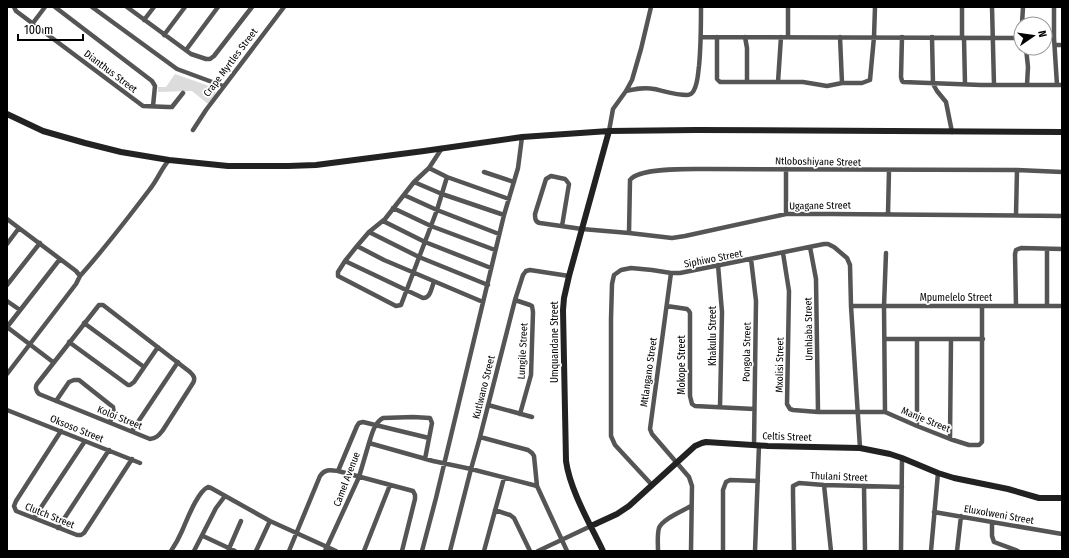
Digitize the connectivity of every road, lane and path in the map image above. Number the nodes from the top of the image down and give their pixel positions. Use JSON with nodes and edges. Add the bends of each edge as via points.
{"nodes":[{"id":1,"x":14,"y":7,"type":"edge"},
{"id":2,"x":45,"y":7,"type":"edge"},
{"id":3,"x":55,"y":7,"type":"edge"},
{"id":4,"x":92,"y":7,"type":"edge"},
{"id":5,"x":127,"y":7,"type":"edge"},
{"id":6,"x":154,"y":7,"type":"edge"},
{"id":7,"x":185,"y":7,"type":"edge"},
{"id":8,"x":218,"y":7,"type":"edge"},
{"id":9,"x":252,"y":7,"type":"edge"},
{"id":10,"x":284,"y":7,"type":"edge"},
{"id":11,"x":651,"y":7,"type":"edge"},
{"id":12,"x":701,"y":7,"type":"edge"},
{"id":13,"x":788,"y":7,"type":"edge"},
{"id":14,"x":874,"y":7,"type":"edge"},
{"id":15,"x":962,"y":7,"type":"edge"},
{"id":16,"x":992,"y":7,"type":"edge"},
{"id":17,"x":1054,"y":7,"type":"edge"},
{"id":18,"x":144,"y":20,"type":"junction"},
{"id":19,"x":33,"y":23,"type":"junction"},
{"id":20,"x":164,"y":35,"type":"junction"},
{"id":21,"x":701,"y":37,"type":"junction"},
{"id":22,"x":717,"y":37,"type":"junction"},
{"id":23,"x":745,"y":37,"type":"junction"},
{"id":24,"x":781,"y":37,"type":"junction"},
{"id":25,"x":788,"y":37,"type":"junction"},
{"id":26,"x":840,"y":37,"type":"junction"},
{"id":27,"x":874,"y":37,"type":"junction"},
{"id":28,"x":902,"y":37,"type":"junction"},
{"id":29,"x":932,"y":38,"type":"junction"},
{"id":30,"x":963,"y":38,"type":"junction"},
{"id":31,"x":994,"y":38,"type":"junction"},
{"id":32,"x":1013,"y":38,"type":"edge"},
{"id":33,"x":1054,"y":38,"type":"joint"},
{"id":34,"x":1055,"y":45,"type":"junction"},
{"id":35,"x":1062,"y":45,"type":"edge"},
{"id":36,"x":186,"y":50,"type":"junction"},
{"id":37,"x":1027,"y":56,"type":"edge"},
{"id":38,"x":747,"y":82,"type":"junction"},
{"id":39,"x":778,"y":82,"type":"junction"},
{"id":40,"x":842,"y":83,"type":"junction"},
{"id":41,"x":933,"y":84,"type":"junction"},
{"id":42,"x":965,"y":84,"type":"junction"},
{"id":43,"x":994,"y":85,"type":"junction"},
{"id":44,"x":1027,"y":85,"type":"junction"},
{"id":45,"x":1060,"y":85,"type":"edge"},
{"id":46,"x":223,"y":86,"type":"junction"},
{"id":47,"x":626,"y":91,"type":"junction"},
{"id":48,"x":183,"y":93,"type":"dead end"},
{"id":49,"x":153,"y":106,"type":"junction"},
{"id":50,"x":7,"y":114,"type":"edge"},
{"id":51,"x":7,"y":118,"type":"edge"},
{"id":52,"x":16,"y":119,"type":"junction"},
{"id":53,"x":193,"y":130,"type":"dead end"},
{"id":54,"x":609,"y":131,"type":"junction"},
{"id":55,"x":952,"y":132,"type":"junction"},
{"id":56,"x":1062,"y":132,"type":"edge"},
{"id":57,"x":522,"y":137,"type":"junction"},
{"id":58,"x":442,"y":148,"type":"junction"},
{"id":59,"x":169,"y":160,"type":"junction"},
{"id":60,"x":429,"y":168,"type":"junction"},
{"id":61,"x":786,"y":169,"type":"junction"},
{"id":62,"x":889,"y":170,"type":"junction"},
{"id":63,"x":1016,"y":170,"type":"junction"},
{"id":64,"x":484,"y":172,"type":"dead end"},
{"id":65,"x":1062,"y":172,"type":"edge"},
{"id":66,"x":447,"y":177,"type":"junction"},
{"id":67,"x":414,"y":182,"type":"junction"},
{"id":68,"x":514,"y":182,"type":"junction"},
{"id":69,"x":442,"y":194,"type":"junction"},
{"id":70,"x":404,"y":195,"type":"junction"},
{"id":71,"x":509,"y":199,"type":"junction"},
{"id":72,"x":393,"y":208,"type":"junction"},
{"id":73,"x":437,"y":210,"type":"junction"},
{"id":74,"x":786,"y":214,"type":"junction"},
{"id":75,"x":888,"y":214,"type":"junction"},
{"id":76,"x":504,"y":215,"type":"junction"},
{"id":77,"x":1016,"y":215,"type":"junction"},
{"id":78,"x":1062,"y":216,"type":"edge"},
{"id":79,"x":7,"y":219,"type":"edge"},
{"id":80,"x":383,"y":221,"type":"junction"},
{"id":81,"x":431,"y":226,"type":"junction"},
{"id":82,"x":562,"y":226,"type":"junction"},
{"id":83,"x":19,"y":228,"type":"junction"},
{"id":84,"x":582,"y":229,"type":"junction"},
{"id":85,"x":369,"y":232,"type":"junction"},
{"id":86,"x":629,"y":233,"type":"junction"},
{"id":87,"x":499,"y":234,"type":"junction"},
{"id":88,"x":425,"y":242,"type":"junction"},
{"id":89,"x":40,"y":243,"type":"junction"},
{"id":90,"x":7,"y":244,"type":"edge"},
{"id":91,"x":357,"y":246,"type":"junction"},
{"id":92,"x":810,"y":247,"type":"junction"},
{"id":93,"x":1047,"y":249,"type":"junction"},
{"id":94,"x":1062,"y":249,"type":"edge"},
{"id":95,"x":495,"y":250,"type":"junction"},
{"id":96,"x":886,"y":252,"type":"dead end"},
{"id":97,"x":783,"y":253,"type":"junction"},
{"id":98,"x":419,"y":257,"type":"junction"},
{"id":99,"x":60,"y":259,"type":"junction"},
{"id":100,"x":751,"y":259,"type":"junction"},
{"id":101,"x":345,"y":261,"type":"junction"},
{"id":102,"x":718,"y":265,"type":"junction"},
{"id":103,"x":491,"y":268,"type":"junction"},
{"id":104,"x":413,"y":273,"type":"junction"},
{"id":105,"x":671,"y":273,"type":"junction"},
{"id":106,"x":80,"y":276,"type":"junction"},
{"id":107,"x":569,"y":276,"type":"junction"},
{"id":108,"x":434,"y":282,"type":"junction"},
{"id":109,"x":7,"y":285,"type":"edge"},
{"id":110,"x":488,"y":285,"type":"junction"},
{"id":111,"x":406,"y":290,"type":"junction"},
{"id":112,"x":515,"y":300,"type":"junction"},
{"id":113,"x":7,"y":301,"type":"edge"},
{"id":114,"x":483,"y":302,"type":"junction"},
{"id":115,"x":667,"y":306,"type":"junction"},
{"id":116,"x":851,"y":306,"type":"junction"},
{"id":117,"x":884,"y":306,"type":"junction"},
{"id":118,"x":982,"y":306,"type":"junction"},
{"id":119,"x":1016,"y":306,"type":"junction"},
{"id":120,"x":1048,"y":306,"type":"junction"},
{"id":121,"x":1062,"y":306,"type":"edge"},
{"id":122,"x":20,"y":310,"type":"junction"},
{"id":123,"x":84,"y":323,"type":"junction"},
{"id":124,"x":7,"y":327,"type":"edge"},
{"id":125,"x":885,"y":338,"type":"junction"},
{"id":126,"x":917,"y":339,"type":"junction"},
{"id":127,"x":983,"y":339,"type":"junction"},
{"id":128,"x":951,"y":340,"type":"junction"},
{"id":129,"x":69,"y":342,"type":"junction"},
{"id":130,"x":30,"y":344,"type":"junction"},
{"id":131,"x":158,"y":347,"type":"junction"},
{"id":132,"x":53,"y":362,"type":"junction"},
{"id":133,"x":178,"y":362,"type":"junction"},
{"id":134,"x":144,"y":367,"type":"junction"},
{"id":135,"x":7,"y":374,"type":"edge"},
{"id":136,"x":56,"y":401,"type":"junction"},
{"id":137,"x":488,"y":405,"type":"junction"},
{"id":138,"x":720,"y":407,"type":"junction"},
{"id":139,"x":754,"y":409,"type":"junction"},
{"id":140,"x":7,"y":410,"type":"edge"},
{"id":141,"x":818,"y":412,"type":"junction"},
{"id":142,"x":858,"y":412,"type":"junction"},
{"id":143,"x":885,"y":412,"type":"junction"},
{"id":144,"x":520,"y":414,"type":"junction"},
{"id":145,"x":532,"y":417,"type":"dead end"},
{"id":146,"x":110,"y":422,"type":"junction"},
{"id":147,"x":375,"y":425,"type":"junction"},
{"id":148,"x":917,"y":426,"type":"junction"},
{"id":149,"x":61,"y":431,"type":"junction"},
{"id":150,"x":132,"y":431,"type":"junction"},
{"id":151,"x":480,"y":437,"type":"junction"},
{"id":152,"x":429,"y":438,"type":"junction"},
{"id":153,"x":950,"y":439,"type":"junction"},
{"id":154,"x":85,"y":441,"type":"junction"},
{"id":155,"x":370,"y":443,"type":"junction"},
{"id":156,"x":756,"y":445,"type":"junction"},
{"id":157,"x":860,"y":448,"type":"junction"},
{"id":158,"x":109,"y":450,"type":"junction"},
{"id":159,"x":902,"y":458,"type":"junction"},
{"id":160,"x":132,"y":459,"type":"junction"},
{"id":161,"x":425,"y":459,"type":"junction"},
{"id":162,"x":140,"y":463,"type":"dead end"},
{"id":163,"x":444,"y":463,"type":"junction"},
{"id":164,"x":678,"y":463,"type":"junction"},
{"id":165,"x":471,"y":469,"type":"junction"},
{"id":166,"x":338,"y":471,"type":"junction"},
{"id":167,"x":938,"y":473,"type":"junction"},
{"id":168,"x":359,"y":477,"type":"junction"},
{"id":169,"x":504,"y":478,"type":"junction"},
{"id":170,"x":758,"y":480,"type":"junction"},
{"id":171,"x":390,"y":485,"type":"junction"},
{"id":172,"x":824,"y":485,"type":"junction"},
{"id":173,"x":536,"y":486,"type":"junction"},
{"id":174,"x":652,"y":486,"type":"junction"},
{"id":175,"x":864,"y":486,"type":"junction"},
{"id":176,"x":902,"y":486,"type":"junction"},
{"id":177,"x":225,"y":496,"type":"junction"},
{"id":178,"x":1062,"y":498,"type":"edge"},
{"id":179,"x":691,"y":506,"type":"junction"},
{"id":180,"x":495,"y":510,"type":"junction"},
{"id":181,"x":934,"y":512,"type":"junction"},
{"id":182,"x":961,"y":516,"type":"junction"},
{"id":183,"x":34,"y":518,"type":"junction"},
{"id":184,"x":270,"y":520,"type":"junction"},
{"id":185,"x":241,"y":521,"type":"dead end"},
{"id":186,"x":992,"y":522,"type":"junction"},
{"id":187,"x":591,"y":526,"type":"junction"},
{"id":188,"x":58,"y":528,"type":"junction"},
{"id":189,"x":297,"y":533,"type":"junction"},
{"id":190,"x":1062,"y":534,"type":"edge"},
{"id":191,"x":203,"y":536,"type":"junction"},
{"id":192,"x":562,"y":540,"type":"junction"},
{"id":193,"x":326,"y":549,"type":"edge"},
{"id":194,"x":229,"y":550,"type":"edge"},
{"id":195,"x":171,"y":551,"type":"edge"},
{"id":196,"x":194,"y":551,"type":"edge"},
{"id":197,"x":235,"y":551,"type":"edge"},
{"id":198,"x":256,"y":551,"type":"edge"},
{"id":199,"x":289,"y":551,"type":"edge"},
{"id":200,"x":336,"y":551,"type":"edge"},
{"id":201,"x":364,"y":551,"type":"edge"},
{"id":202,"x":402,"y":551,"type":"edge"},
{"id":203,"x":422,"y":551,"type":"edge"},
{"id":204,"x":450,"y":551,"type":"edge"},
{"id":205,"x":484,"y":551,"type":"edge"},
{"id":206,"x":530,"y":551,"type":"edge"},
{"id":207,"x":538,"y":551,"type":"edge"},
{"id":208,"x":567,"y":551,"type":"edge"},
{"id":209,"x":603,"y":551,"type":"edge"},
{"id":210,"x":658,"y":551,"type":"edge"},
{"id":211,"x":691,"y":551,"type":"edge"},
{"id":212,"x":722,"y":551,"type":"edge"},
{"id":213,"x":755,"y":551,"type":"edge"},
{"id":214,"x":794,"y":551,"type":"edge"},
{"id":215,"x":831,"y":551,"type":"edge"},
{"id":216,"x":865,"y":551,"type":"edge"},
{"id":217,"x":901,"y":551,"type":"edge"},
{"id":218,"x":931,"y":551,"type":"edge"},
{"id":219,"x":958,"y":551,"type":"edge"},
{"id":220,"x":1018,"y":551,"type":"edge"}],
"edges":[{"from":1,"to":19,"type":"street","name":"Dianthus Street"},
{"from":2,"to":19,"type":"street"},
{"from":3,"to":49,"type":"street","via":[[152,81],[155,86]]},
{"from":4,"to":46,"type":"street","via":[[177,69]]},
{"from":5,"to":18,"type":"street"},
{"from":6,"to":18,"type":"street"},
{"from":7,"to":20,"type":"street"},
{"from":8,"to":36,"type":"street"},
{"from":9,"to":36,"type":"street","via":[[210,59]]},
{"from":10,"to":46,"type":"street","name":"Crape Myrtles Street"},
{"from":11,"to":47,"type":"street","via":[[636,67]]},
{"from":12,"to":21,"type":"street"},
{"from":13,"to":25,"type":"street"},
{"from":14,"to":27,"type":"street"},
{"from":15,"to":30,"type":"street"},
{"from":16,"to":31,"type":"street"},
{"from":17,"to":33,"type":"street"},
{"from":18,"to":20,"type":"street"},
{"from":19,"to":49,"type":"street","name":"Dianthus Street","via":[[139,104]]},
{"from":20,"to":36,"type":"street"},
{"from":21,"to":22,"type":"street"},
{"from":21,"to":47,"type":"street","via":[[697,81],[692,93],[687,95],[652,88]]},
{"from":22,"to":23,"type":"street"},
{"from":22,"to":38,"type":"street","via":[[718,80]]},
{"from":23,"to":24,"type":"street"},
{"from":23,"to":38,"type":"street"},
{"from":24,"to":25,"type":"street"},
{"from":24,"to":39,"type":"street"},
{"from":25,"to":26,"type":"street"},
{"from":26,"to":27,"type":"street"},
{"from":26,"to":40,"type":"street"},
{"from":27,"to":28,"type":"street"},
{"from":27,"to":40,"type":"street","via":[[870,80]]},
{"from":28,"to":29,"type":"street"},
{"from":28,"to":41,"type":"street","via":[[902,81]]},
{"from":29,"to":30,"type":"street"},
{"from":29,"to":41,"type":"street"},
{"from":30,"to":31,"type":"street"},
{"from":30,"to":42,"type":"street"},
{"from":31,"to":32,"type":"street"},
{"from":31,"to":43,"type":"street"},
{"from":33,"to":34,"type":"street"},
{"from":34,"to":35,"type":"street"},
{"from":34,"to":45,"type":"street"},
{"from":37,"to":44,"type":"street"},
{"from":38,"to":39,"type":"street"},
{"from":39,"to":40,"type":"street","via":[[804,82],[827,86]]},
{"from":41,"to":42,"type":"street"},
{"from":41,"to":55,"type":"street","via":[[946,102]]},
{"from":42,"to":43,"type":"street"},
{"from":43,"to":44,"type":"street"},
{"from":44,"to":45,"type":"street"},
{"from":46,"to":53,"type":"street","name":"Crape Myrtles Street"},
{"from":47,"to":54,"type":"street","via":[[613,109]]},
{"from":48,"to":49,"type":"street","name":"Dianthus Street","via":[[172,107]]},
{"from":50,"to":52,"type":"street"},
{"from":51,"to":52,"type":"street"},
{"from":52,"to":59,"type":"street","via":[[44,131],[85,143]]},
{"from":54,"to":55,"type":"street"},
{"from":54,"to":57,"type":"street"},
{"from":54,"to":84,"type":"street","name":"Umquandane Street"},
{"from":55,"to":56,"type":"street"},
{"from":57,"to":58,"type":"street"},
{"from":57,"to":68,"type":"street","via":[[520,160]]},
{"from":58,"to":59,"type":"street","via":[[302,166],[228,166]]},
{"from":58,"to":60,"type":"street"},
{"from":59,"to":106,"type":"street","via":[[150,189]]},
{"from":60,"to":66,"type":"street"},
{"from":60,"to":67,"type":"street"},
{"from":61,"to":62,"type":"street","name":"Ntloboshiyane Street"},
{"from":61,"to":74,"type":"street"},
{"from":61,"to":86,"type":"street","name":"Ntloboshiyane Street","via":[[680,169],[660,170],[635,176],[629,183]]},
{"from":62,"to":63,"type":"street","name":"Ntloboshiyane Street"},
{"from":62,"to":75,"type":"street"},
{"from":63,"to":65,"type":"street","name":"Ntloboshiyane Street"},
{"from":63,"to":77,"type":"street"},
{"from":64,"to":68,"type":"street"},
{"from":66,"to":69,"type":"street"},
{"from":66,"to":71,"type":"street"},
{"from":67,"to":69,"type":"street"},
{"from":67,"to":70,"type":"street"},
{"from":68,"to":71,"type":"street"},
{"from":69,"to":73,"type":"street"},
{"from":69,"to":76,"type":"street"},
{"from":70,"to":72,"type":"street"},
{"from":70,"to":73,"type":"street"},
{"from":71,"to":76,"type":"street"},
{"from":72,"to":80,"type":"street"},
{"from":72,"to":81,"type":"street"},
{"from":73,"to":81,"type":"street"},
{"from":73,"to":87,"type":"street"},
{"from":74,"to":75,"type":"street","name":"Ugagane Street"},
{"from":74,"to":86,"type":"street","name":"Ugagane Street","via":[[675,238]]},
{"from":75,"to":77,"type":"street","name":"Ugagane Street"},
{"from":76,"to":87,"type":"street"},
{"from":77,"to":78,"type":"street","name":"Ugagane Street"},
{"from":79,"to":83,"type":"street"},
{"from":80,"to":85,"type":"street"},
{"from":80,"to":88,"type":"street"},
{"from":81,"to":88,"type":"street"},
{"from":81,"to":95,"type":"street"},
{"from":82,"to":82,"type":"street","name":"Ugagane Street","via":[[540,224],[535,219],[546,179],[551,176],[565,179],[569,184]]},
{"from":82,"to":84,"type":"street","name":"Ugagane Street"},
{"from":83,"to":89,"type":"street"},
{"from":83,"to":90,"type":"street"},
{"from":84,"to":86,"type":"street","name":"Ugagane Street"},
{"from":84,"to":107,"type":"street","name":"Umquandane Street"},
{"from":85,"to":91,"type":"street"},
{"from":85,"to":98,"type":"street"},
{"from":87,"to":95,"type":"street"},
{"from":88,"to":98,"type":"street"},
{"from":88,"to":103,"type":"street"},
{"from":89,"to":99,"type":"street"},
{"from":89,"to":109,"type":"street"},
{"from":91,"to":101,"type":"street"},
{"from":91,"to":104,"type":"street"},
{"from":92,"to":97,"type":"street","name":"Siphiwo Street"},
{"from":92,"to":116,"type":"street","name":"Siphiwo Street","via":[[831,245],[849,262]]},
{"from":92,"to":141,"type":"street","name":"Umhlaba Street","via":[[816,279]]},
{"from":93,"to":94,"type":"street"},
{"from":93,"to":119,"type":"street","via":[[1016,250]]},
{"from":93,"to":120,"type":"street"},
{"from":95,"to":103,"type":"street"},
{"from":96,"to":117,"type":"street"},
{"from":97,"to":100,"type":"street","name":"Siphiwo Street"},
{"from":97,"to":141,"type":"street","name":"Mxolisi Street","via":[[789,291],[787,404],[793,410]]},
{"from":98,"to":104,"type":"street"},
{"from":98,"to":110,"type":"street"},
{"from":99,"to":106,"type":"street"},
{"from":99,"to":122,"type":"street"},
{"from":100,"to":102,"type":"street","name":"Siphiwo Street"},
{"from":100,"to":139,"type":"street","name":"Pongola Street","via":[[756,301]]},
{"from":101,"to":111,"type":"street"},
{"from":101,"to":111,"type":"street","via":[[338,276],[396,306],[402,304]]},
{"from":102,"to":105,"type":"street","name":"Siphiwo Street"},
{"from":102,"to":138,"type":"street","name":"Khakulu Street","via":[[722,325]]},
{"from":103,"to":110,"type":"street"},
{"from":104,"to":108,"type":"street"},
{"from":104,"to":111,"type":"street"},
{"from":105,"to":115,"type":"street","name":"Mtlangano Street"},
{"from":105,"to":174,"type":"street","name":"Siphiwo Street","via":[[638,268],[624,269],[614,275],[612,284],[611,436],[615,445]]},
{"from":106,"to":130,"type":"street"},
{"from":107,"to":112,"type":"street","name":"Kutlwano Street","via":[[526,271]]},
{"from":107,"to":187,"type":"street","name":"Umquandane Street","via":[[563,310],[566,461],[571,482]]},
{"from":108,"to":111,"type":"street","via":[[426,298]]},
{"from":108,"to":114,"type":"street"},
{"from":110,"to":114,"type":"street"},
{"from":112,"to":137,"type":"street","name":"Kutlwano Street"},
{"from":112,"to":144,"type":"street","name":"Lungile Street","via":[[530,304],[533,312],[531,375]]},
{"from":113,"to":122,"type":"street"},
{"from":114,"to":163,"type":"street"},
{"from":115,"to":138,"type":"street","name":"Mokope Street","via":[[689,310],[692,404]]},
{"from":115,"to":164,"type":"street","name":"Mtlangano Street","via":[[650,429]]},
{"from":116,"to":117,"type":"street","name":"Mpumelelo Street"},
{"from":116,"to":142,"type":"street","name":"Siphiwo Street"},
{"from":117,"to":118,"type":"street","name":"Mpumelelo Street"},
{"from":117,"to":125,"type":"street"},
{"from":118,"to":119,"type":"street","name":"Mpumelelo Street"},
{"from":118,"to":127,"type":"street","name":"Manje Street"},
{"from":119,"to":120,"type":"street","name":"Mpumelelo Street"},
{"from":120,"to":121,"type":"street","name":"Mpumelelo Street"},
{"from":122,"to":124,"type":"street"},
{"from":123,"to":129,"type":"street","name":"Koloi Street"},
{"from":123,"to":131,"type":"street","name":"Koloi Street","via":[[98,306],[103,305]]},
{"from":123,"to":134,"type":"street"},
{"from":124,"to":130,"type":"street"},
{"from":125,"to":126,"type":"street"},
{"from":125,"to":143,"type":"street"},
{"from":126,"to":128,"type":"street"},
{"from":126,"to":148,"type":"street"},
{"from":127,"to":128,"type":"street"},
{"from":127,"to":153,"type":"street","name":"Manje Street","via":[[982,442],[976,445]]},
{"from":128,"to":153,"type":"street"},
{"from":129,"to":132,"type":"street","name":"Koloi Street"},
{"from":129,"to":134,"type":"street","via":[[128,385],[134,382]]},
{"from":130,"to":132,"type":"street"},
{"from":130,"to":135,"type":"street"},
{"from":131,"to":133,"type":"street","name":"Koloi Street"},
{"from":131,"to":134,"type":"street"},
{"from":132,"to":136,"type":"street","name":"Koloi Street","via":[[36,388],[39,394]]},
{"from":133,"to":150,"type":"street"},
{"from":133,"to":150,"type":"street","name":"Koloi Street","via":[[194,376],[194,381],[163,430],[157,437],[150,439]]},
{"from":136,"to":146,"type":"street","name":"Koloi Street"},
{"from":136,"to":146,"type":"street","via":[[69,382],[79,380],[113,407]]},
{"from":137,"to":144,"type":"street"},
{"from":137,"to":151,"type":"street","name":"Kutlwano Street"},
{"from":138,"to":139,"type":"street","name":"Mokope Street"},
{"from":139,"to":156,"type":"street","name":"Pongola Street"},
{"from":140,"to":149,"type":"street","name":"Oksoso Street"},
{"from":141,"to":142,"type":"street","name":"Mxolisi Street"},
{"from":142,"to":143,"type":"street","name":"Mxolisi Street"},
{"from":142,"to":157,"type":"street","name":"Siphiwo Street"},
{"from":143,"to":148,"type":"street","name":"Manje Street"},
{"from":144,"to":145,"type":"street"},
{"from":146,"to":150,"type":"street","name":"Koloi Street"},
{"from":147,"to":152,"type":"street"},
{"from":147,"to":152,"type":"street","via":[[380,419],[387,417],[428,418],[432,423]]},
{"from":147,"to":155,"type":"street"},
{"from":147,"to":166,"type":"street","via":[[363,422],[358,424]]},
{"from":148,"to":153,"type":"street","name":"Manje Street"},
{"from":149,"to":154,"type":"street","name":"Oksoso Street"},
{"from":149,"to":183,"type":"street","name":"Clutch Street","via":[[14,504],[16,511]]},
{"from":151,"to":165,"type":"street","name":"Kutlwano Street"},
{"from":151,"to":173,"type":"street","via":[[532,453]]},
{"from":152,"to":161,"type":"street"},
{"from":154,"to":158,"type":"street","name":"Oksoso Street"},
{"from":154,"to":183,"type":"street"},
{"from":155,"to":161,"type":"street","name":"Camel Avenue"},
{"from":155,"to":168,"type":"street","name":"Camel Avenue"},
{"from":156,"to":157,"type":"street","name":"Celtis Street"},
{"from":156,"to":164,"type":"street","name":"Celtis Street","via":[[702,443]]},
{"from":156,"to":170,"type":"street","name":"Pongola Street"},
{"from":157,"to":159,"type":"street","name":"Celtis Street"},
{"from":158,"to":160,"type":"street","name":"Oksoso Street"},
{"from":158,"to":188,"type":"street"},
{"from":159,"to":167,"type":"street","name":"Celtis Street"},
{"from":159,"to":176,"type":"street"},
{"from":160,"to":162,"type":"street","name":"Oksoso Street"},
{"from":160,"to":188,"type":"street","name":"Clutch Street","via":[[83,534],[77,535]]},
{"from":161,"to":163,"type":"street","name":"Camel Avenue"},
{"from":163,"to":165,"type":"street","name":"Camel Avenue"},
{"from":163,"to":203,"type":"street"},
{"from":164,"to":174,"type":"street","name":"Celtis Street"},
{"from":164,"to":179,"type":"street","name":"Mtlangano Street","via":[[691,480]]},
{"from":165,"to":169,"type":"street","name":"Camel Avenue"},
{"from":165,"to":204,"type":"street","name":"Kutlwano Street"},
{"from":166,"to":168,"type":"street"},
{"from":166,"to":189,"type":"street","via":[[329,469],[322,472]]},
{"from":167,"to":178,"type":"street","name":"Celtis Street","via":[[1033,497]]},
{"from":167,"to":181,"type":"street"},
{"from":168,"to":171,"type":"street"},
{"from":168,"to":193,"type":"street","name":"Camel Avenue"},
{"from":169,"to":173,"type":"street","name":"Camel Avenue"},
{"from":169,"to":180,"type":"street"},
{"from":170,"to":212,"type":"street","via":[[726,482],[723,490]]},
{"from":170,"to":213,"type":"street","name":"Pongola Street"},
{"from":171,"to":201,"type":"street"},
{"from":171,"to":202,"type":"street","via":[[411,490],[415,495]]},
{"from":172,"to":175,"type":"street","name":"Thulani Street"},
{"from":172,"to":214,"type":"street","name":"Thulani Street","via":[[800,483],[794,486]]},
{"from":172,"to":215,"type":"street"},
{"from":173,"to":192,"type":"street"},
{"from":174,"to":187,"type":"street","name":"Celtis Street","via":[[624,510]]},
{"from":175,"to":176,"type":"street","name":"Thulani Street"},
{"from":175,"to":216,"type":"street"},
{"from":176,"to":217,"type":"street"},
{"from":177,"to":184,"type":"street"},
{"from":177,"to":191,"type":"street","via":[[216,508]]},
{"from":177,"to":195,"type":"street","via":[[211,488],[204,489]]},
{"from":179,"to":210,"type":"street","via":[[660,526]]},
{"from":179,"to":211,"type":"street","name":"Mtlangano Street"},
{"from":180,"to":205,"type":"street"},
{"from":180,"to":206,"type":"street","via":[[514,518]]},
{"from":181,"to":182,"type":"street","name":"Eluxolweni Street"},
{"from":181,"to":218,"type":"street"},
{"from":182,"to":186,"type":"street","name":"Eluxolweni Street"},
{"from":182,"to":219,"type":"street"},
{"from":183,"to":188,"type":"street","name":"Clutch Street"},
{"from":184,"to":189,"type":"street"},
{"from":184,"to":198,"type":"street"},
{"from":185,"to":194,"type":"street"},
{"from":186,"to":190,"type":"street","name":"Eluxolweni Street"},
{"from":186,"to":220,"type":"street","via":[[994,542]]},
{"from":187,"to":192,"type":"street","name":"Celtis Street"},
{"from":187,"to":209,"type":"street","name":"Umquandane Street"},
{"from":189,"to":193,"type":"street"},
{"from":189,"to":199,"type":"street"},
{"from":191,"to":194,"type":"street"},
{"from":191,"to":196,"type":"street"},
{"from":192,"to":207,"type":"street","name":"Celtis Street"},
{"from":192,"to":208,"type":"street"},
{"from":193,"to":200,"type":"street"},
{"from":194,"to":197,"type":"street"}]}
